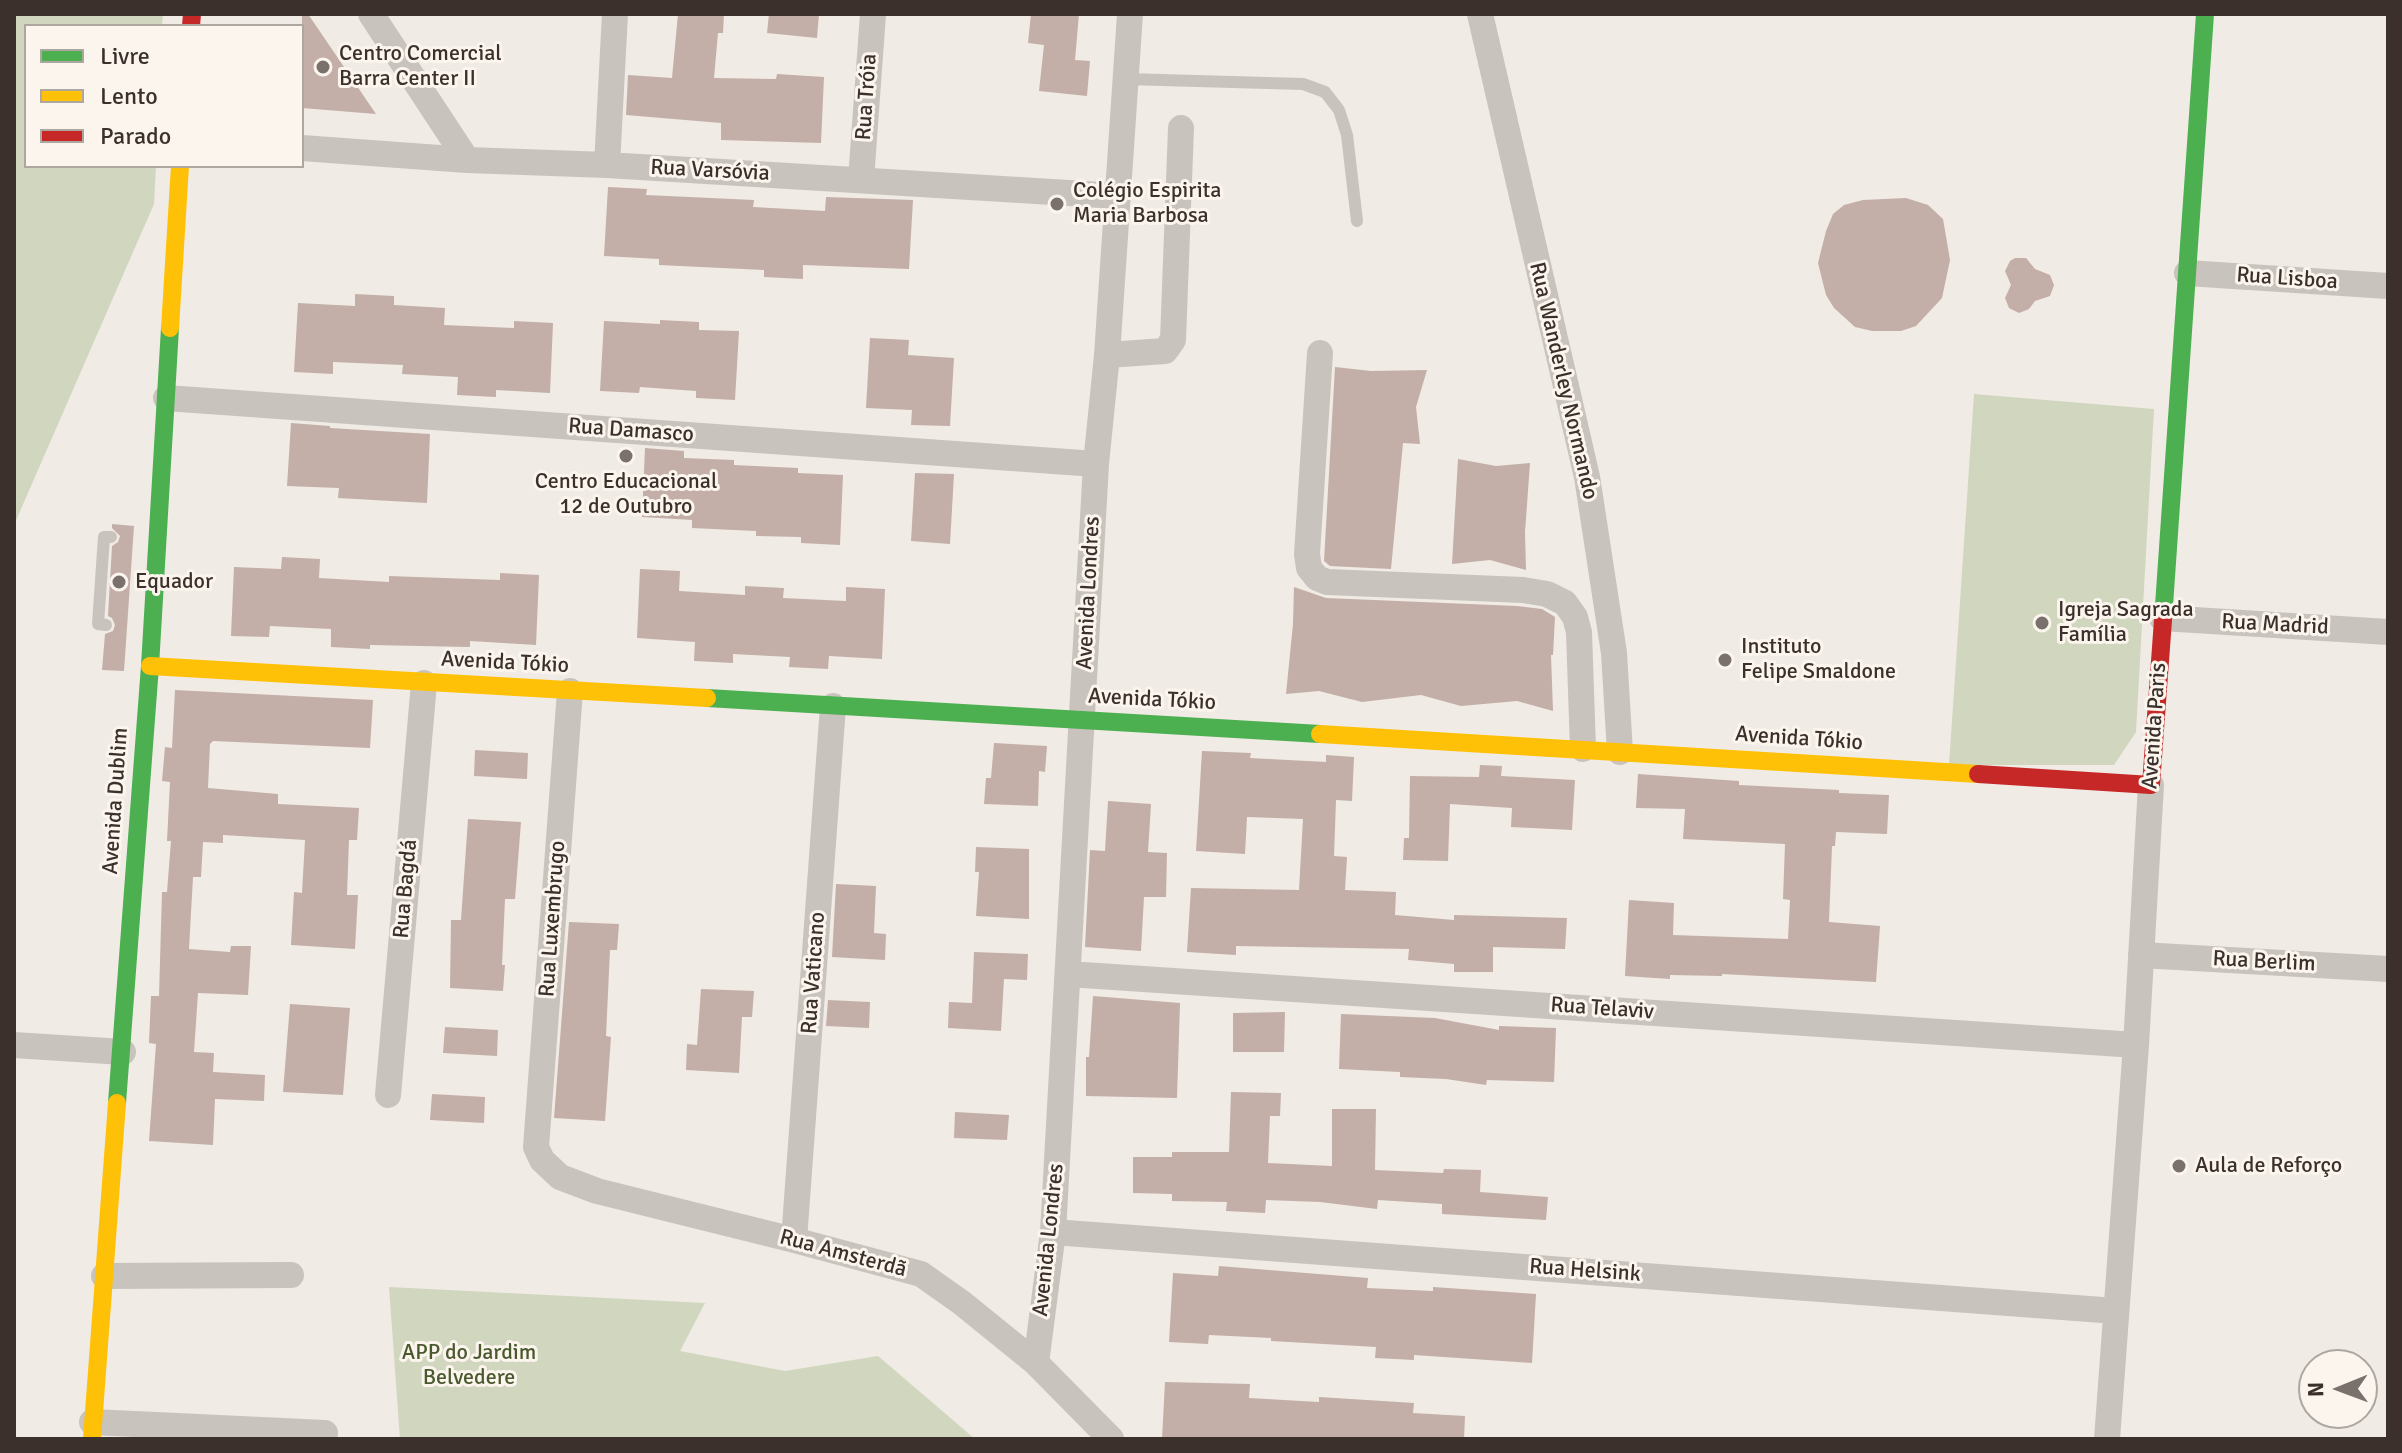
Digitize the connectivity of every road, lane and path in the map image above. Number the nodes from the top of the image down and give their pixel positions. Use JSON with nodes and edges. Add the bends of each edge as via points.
{"nodes":[{"id":1,"x":371,"y":14,"type":"edge"},
{"id":2,"x":615,"y":14,"type":"edge"},
{"id":3,"x":873,"y":14,"type":"edge"},
{"id":4,"x":1130,"y":14,"type":"edge"},
{"id":5,"x":1480,"y":14,"type":"edge"},
{"id":6,"x":2205,"y":14,"type":"edge"},
{"id":7,"x":1126,"y":79,"type":"junction"},
{"id":8,"x":1181,"y":128,"type":"dead end"},
{"id":9,"x":304,"y":148,"type":"edge"},
{"id":10,"x":467,"y":160,"type":"junction"},
{"id":11,"x":607,"y":165,"type":"junction"},
{"id":12,"x":180,"y":168,"type":"edge"},
{"id":13,"x":861,"y":180,"type":"junction"},
{"id":14,"x":1118,"y":196,"type":"junction"},
{"id":15,"x":1357,"y":221,"type":"dead end"},
{"id":16,"x":2187,"y":273,"type":"junction"},
{"id":17,"x":2388,"y":286,"type":"edge"},
{"id":18,"x":1320,"y":353,"type":"dead end"},
{"id":19,"x":1107,"y":355,"type":"junction"},
{"id":20,"x":166,"y":398,"type":"junction"},
{"id":21,"x":1096,"y":464,"type":"junction"},
{"id":22,"x":111,"y":537,"type":"dead end"},
{"id":23,"x":2162,"y":618,"type":"junction"},
{"id":24,"x":106,"y":625,"type":"dead end"},
{"id":25,"x":2388,"y":632,"type":"edge"},
{"id":26,"x":150,"y":666,"type":"junction"},
{"id":27,"x":424,"y":683,"type":"junction"},
{"id":28,"x":570,"y":691,"type":"junction"},
{"id":29,"x":833,"y":706,"type":"junction"},
{"id":30,"x":1083,"y":720,"type":"junction"},
{"id":31,"x":1583,"y":749,"type":"junction"},
{"id":32,"x":1620,"y":752,"type":"junction"},
{"id":33,"x":2151,"y":785,"type":"junction"},
{"id":34,"x":2141,"y":955,"type":"junction"},
{"id":35,"x":2388,"y":969,"type":"edge"},
{"id":36,"x":1068,"y":974,"type":"junction"},
{"id":37,"x":14,"y":1045,"type":"edge"},
{"id":38,"x":2136,"y":1045,"type":"junction"},
{"id":39,"x":123,"y":1052,"type":"junction"},
{"id":40,"x":388,"y":1095,"type":"dead end"},
{"id":41,"x":536,"y":1147,"type":"joint"},
{"id":42,"x":1053,"y":1232,"type":"junction"},
{"id":43,"x":794,"y":1240,"type":"junction"},
{"id":44,"x":291,"y":1275,"type":"dead end"},
{"id":45,"x":104,"y":1276,"type":"junction"},
{"id":46,"x":2116,"y":1311,"type":"junction"},
{"id":47,"x":1036,"y":1363,"type":"junction"},
{"id":48,"x":92,"y":1430,"type":"edge"},
{"id":49,"x":325,"y":1433,"type":"dead end"},
{"id":50,"x":1111,"y":1439,"type":"edge"},
{"id":51,"x":2107,"y":1439,"type":"edge"}],
"edges":[{"from":1,"to":10,"type":"street"},
{"from":2,"to":11,"type":"street"},
{"from":3,"to":13,"type":"street","name":"Rua Tróia"},
{"from":4,"to":7,"type":"street","name":"Avenida Londres"},
{"from":5,"to":32,"type":"street","name":"Rua Wanderley Normando","via":[[1587,477],[1614,653]]},
{"from":6,"to":16,"type":"street","name":"Avenida Paris"},
{"from":7,"to":14,"type":"street","name":"Avenida Londres"},
{"from":7,"to":15,"type":"lane","via":[[1303,84],[1325,92],[1339,110],[1347,135]]},
{"from":8,"to":19,"type":"street","via":[[1173,340],[1165,351]]},
{"from":9,"to":10,"type":"street","name":"Rua Varsóvia"},
{"from":10,"to":11,"type":"street","name":"Rua Varsóvia"},
{"from":11,"to":13,"type":"street","name":"Rua Varsóvia"},
{"from":12,"to":20,"type":"street","name":"Avenida Dublim"},
{"from":13,"to":14,"type":"street","name":"Rua Varsóvia"},
{"from":14,"to":19,"type":"street","name":"Avenida Londres"},
{"from":16,"to":17,"type":"street","name":"Rua Lisboa"},
{"from":16,"to":23,"type":"street","name":"Avenida Paris"},
{"from":18,"to":31,"type":"street","via":[[1309,568],[1327,582],[1523,590],[1565,603],[1579,632]]},
{"from":19,"to":21,"type":"street","name":"Avenida Londres"},
{"from":20,"to":21,"type":"street","name":"Rua Damasco"},
{"from":20,"to":26,"type":"street","name":"Avenida Dublim","via":[[151,540],[146,628]]},
{"from":21,"to":30,"type":"street","name":"Avenida Londres"},
{"from":22,"to":24,"type":"lane","via":[[104,537],[98,624]]},
{"from":23,"to":25,"type":"street","name":"Rua Madrid"},
{"from":23,"to":33,"type":"street","name":"Avenida Paris"},
{"from":26,"to":27,"type":"street","name":"Avenida Tókio"},
{"from":26,"to":39,"type":"street","name":"Avenida Dublim"},
{"from":27,"to":28,"type":"street","name":"Avenida Tókio"},
{"from":27,"to":40,"type":"street","name":"Rua Bagdá"},
{"from":28,"to":29,"type":"street","name":"Avenida Tókio"},
{"from":28,"to":41,"type":"street","name":"Rua Luxembrugo"},
{"from":29,"to":30,"type":"street","name":"Avenida Tókio"},
{"from":29,"to":43,"type":"street","name":"Rua Vaticano"},
{"from":30,"to":31,"type":"street","name":"Avenida Tókio"},
{"from":30,"to":36,"type":"street","name":"Avenida Londres"},
{"from":31,"to":32,"type":"street","name":"Avenida Tókio"},
{"from":32,"to":33,"type":"street","name":"Avenida Tókio"},
{"from":33,"to":34,"type":"street","name":"Avenida Paris"},
{"from":34,"to":35,"type":"street","name":"Rua Berlim"},
{"from":34,"to":38,"type":"street","name":"Avenida Paris"},
{"from":36,"to":38,"type":"street","name":"Rua Telaviv"},
{"from":36,"to":42,"type":"street","name":"Avenida Londres"},
{"from":37,"to":39,"type":"street"},
{"from":38,"to":46,"type":"street","name":"Avenida Paris"},
{"from":39,"to":45,"type":"street","name":"Avenida Dublim"},
{"from":41,"to":43,"type":"street","name":"Rua Amsterdã","via":[[560,1177],[597,1191]]},
{"from":42,"to":46,"type":"street","name":"Rua Helsink"},
{"from":42,"to":47,"type":"street","name":"Avenida Londres"},
{"from":43,"to":47,"type":"street","name":"Rua Amsterdã","via":[[921,1274]]},
{"from":44,"to":45,"type":"street"},
{"from":45,"to":48,"type":"street","name":"Avenida Dublim"},
{"from":46,"to":51,"type":"street","name":"Avenida Paris"},
{"from":47,"to":50,"type":"street","name":"Rua Amsterdã"},
{"from":48,"to":49,"type":"street"}]}
